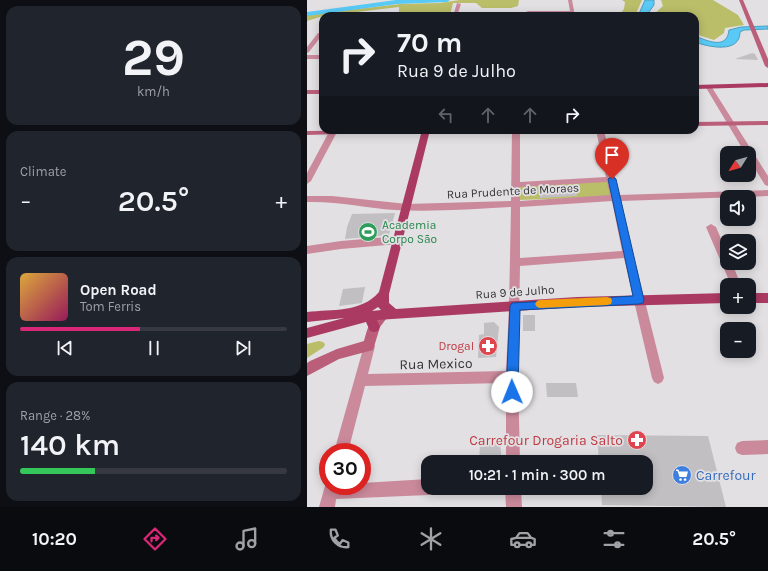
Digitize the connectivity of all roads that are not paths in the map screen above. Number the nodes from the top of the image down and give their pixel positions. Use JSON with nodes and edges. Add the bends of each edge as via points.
{"nodes":[{"id":1,"x":570,"y":0,"type":"edge"},
{"id":2,"x":741,"y":0,"type":"edge"},
{"id":3,"x":747,"y":0,"type":"edge"},
{"id":4,"x":459,"y":4,"type":"dead end"},
{"id":5,"x":456,"y":12,"type":"edge"},
{"id":6,"x":573,"y":12,"type":"edge"},
{"id":7,"x":756,"y":33,"type":"junction"},
{"id":8,"x":319,"y":35,"type":"edge"},
{"id":9,"x":307,"y":51,"type":"edge"},
{"id":10,"x":768,"y":52,"type":"edge"},
{"id":11,"x":319,"y":56,"type":"edge"},
{"id":12,"x":307,"y":57,"type":"edge"},
{"id":13,"x":768,"y":66,"type":"edge"},
{"id":14,"x":768,"y":85,"type":"edge"},
{"id":15,"x":708,"y":86,"type":"junction"},
{"id":16,"x":699,"y":87,"type":"edge"},
{"id":17,"x":307,"y":92,"type":"edge"},
{"id":18,"x":319,"y":92,"type":"edge"},
{"id":19,"x":768,"y":123,"type":"edge"},
{"id":20,"x":699,"y":124,"type":"edge"},
{"id":21,"x":730,"y":124,"type":"junction"},
{"id":22,"x":319,"y":132,"type":"edge"},
{"id":23,"x":307,"y":133,"type":"edge"},
{"id":24,"x":331,"y":134,"type":"edge"},
{"id":25,"x":425,"y":134,"type":"edge"},
{"id":26,"x":516,"y":134,"type":"edge"},
{"id":27,"x":601,"y":134,"type":"edge"},
{"id":28,"x":744,"y":146,"type":"edge"},
{"id":29,"x":756,"y":164,"type":"edge"},
{"id":30,"x":612,"y":179,"type":"junction"},
{"id":31,"x":307,"y":181,"type":"edge"},
{"id":32,"x":768,"y":183,"type":"edge"},
{"id":33,"x":516,"y":185,"type":"junction"},
{"id":34,"x":768,"y":193,"type":"edge"},
{"id":35,"x":616,"y":198,"type":"junction"},
{"id":36,"x":307,"y":199,"type":"edge"},
{"id":37,"x":515,"y":205,"type":"junction"},
{"id":38,"x":406,"y":208,"type":"junction"},
{"id":39,"x":711,"y":227,"type":"dead end"},
{"id":40,"x":398,"y":240,"type":"junction"},
{"id":41,"x":307,"y":250,"type":"edge"},
{"id":42,"x":628,"y":254,"type":"junction"},
{"id":43,"x":516,"y":262,"type":"junction"},
{"id":44,"x":733,"y":278,"type":"edge"},
{"id":45,"x":384,"y":294,"type":"junction"},
{"id":46,"x":720,"y":298,"type":"edge"},
{"id":47,"x":756,"y":298,"type":"edge"},
{"id":48,"x":768,"y":298,"type":"edge"},
{"id":49,"x":639,"y":300,"type":"junction"},
{"id":50,"x":515,"y":306,"type":"junction"},
{"id":51,"x":367,"y":313,"type":"junction"},
{"id":52,"x":388,"y":315,"type":"junction"},
{"id":53,"x":309,"y":318,"type":"edge"},
{"id":54,"x":374,"y":327,"type":"junction"},
{"id":55,"x":307,"y":333,"type":"edge"},
{"id":56,"x":369,"y":346,"type":"junction"},
{"id":57,"x":307,"y":370,"type":"edge"},
{"id":58,"x":512,"y":377,"type":"junction"},
{"id":59,"x":658,"y":378,"type":"dead end"},
{"id":60,"x":360,"y":380,"type":"junction"},
{"id":61,"x":343,"y":443,"type":"edge"},
{"id":62,"x":768,"y":447,"type":"edge"},
{"id":63,"x":742,"y":448,"type":"dead end"},
{"id":64,"x":513,"y":455,"type":"edge"},
{"id":65,"x":421,"y":488,"type":"edge"},
{"id":66,"x":371,"y":492,"type":"edge"},
{"id":67,"x":513,"y":495,"type":"edge"},
{"id":68,"x":514,"y":507,"type":"edge"}],
"edges":[{"from":1,"to":6,"type":"street"},
{"from":2,"to":7,"type":"main road"},
{"from":3,"to":7,"type":"main road","via":[[756,23]]},
{"from":4,"to":5,"type":"street"},
{"from":7,"to":10,"type":"main road"},
{"from":7,"to":13,"type":"main road"},
{"from":8,"to":9,"type":"street"},
{"from":11,"to":12,"type":"street"},
{"from":14,"to":15,"type":"main road"},
{"from":15,"to":16,"type":"main road"},
{"from":15,"to":21,"type":"street"},
{"from":17,"to":18,"type":"main road"},
{"from":19,"to":21,"type":"main road"},
{"from":20,"to":21,"type":"main road"},
{"from":21,"to":28,"type":"street"},
{"from":22,"to":23,"type":"main road"},
{"from":24,"to":31,"type":"street"},
{"from":25,"to":38,"type":"main road"},
{"from":26,"to":33,"type":"street"},
{"from":27,"to":30,"type":"street"},
{"from":29,"to":32,"type":"street"},
{"from":30,"to":33,"type":"street"},
{"from":30,"to":35,"type":"street"},
{"from":33,"to":37,"type":"street"},
{"from":34,"to":35,"type":"street","name":"Rua Prudente de Moraes"},
{"from":35,"to":37,"type":"street","name":"Rua Prudente de Moraes"},
{"from":35,"to":42,"type":"street"},
{"from":36,"to":38,"type":"street","name":"Rua Prudente de Moraes"},
{"from":37,"to":38,"type":"street","name":"Rua Prudente de Moraes"},
{"from":37,"to":43,"type":"street"},
{"from":38,"to":40,"type":"main road"},
{"from":39,"to":44,"type":"street"},
{"from":40,"to":41,"type":"street"},
{"from":40,"to":45,"type":"main road"},
{"from":42,"to":43,"type":"street"},
{"from":42,"to":49,"type":"street"},
{"from":43,"to":50,"type":"street"},
{"from":45,"to":51,"type":"main road","name":"Rua 9 de Julho"},
{"from":45,"to":52,"type":"main road","via":[[383,305]]},
{"from":46,"to":49,"type":"main road","name":"Rua 9 de Julho"},
{"from":47,"to":48,"type":"main road"},
{"from":49,"to":50,"type":"main road","name":"Rua 9 de Julho"},
{"from":49,"to":59,"type":"street"},
{"from":50,"to":52,"type":"main road","name":"Rua 9 de Julho"},
{"from":50,"to":58,"type":"street"},
{"from":51,"to":52,"type":"main road","name":"Rua 9 de Julho"},
{"from":51,"to":53,"type":"main road","name":"Rua 9 de Julho"},
{"from":51,"to":54,"type":"main road"},
{"from":51,"to":55,"type":"main road","name":"Rua 9 de Julho"},
{"from":52,"to":54,"type":"main road","via":[[378,320]]},
{"from":54,"to":56,"type":"main road"},
{"from":56,"to":57,"type":"main road","via":[[337,353]]},
{"from":56,"to":60,"type":"street"},
{"from":58,"to":60,"type":"street","name":"Rua Mexico"},
{"from":58,"to":64,"type":"street"},
{"from":60,"to":61,"type":"street"},
{"from":62,"to":63,"type":"street"},
{"from":65,"to":66,"type":"street"},
{"from":67,"to":68,"type":"street"}]}
